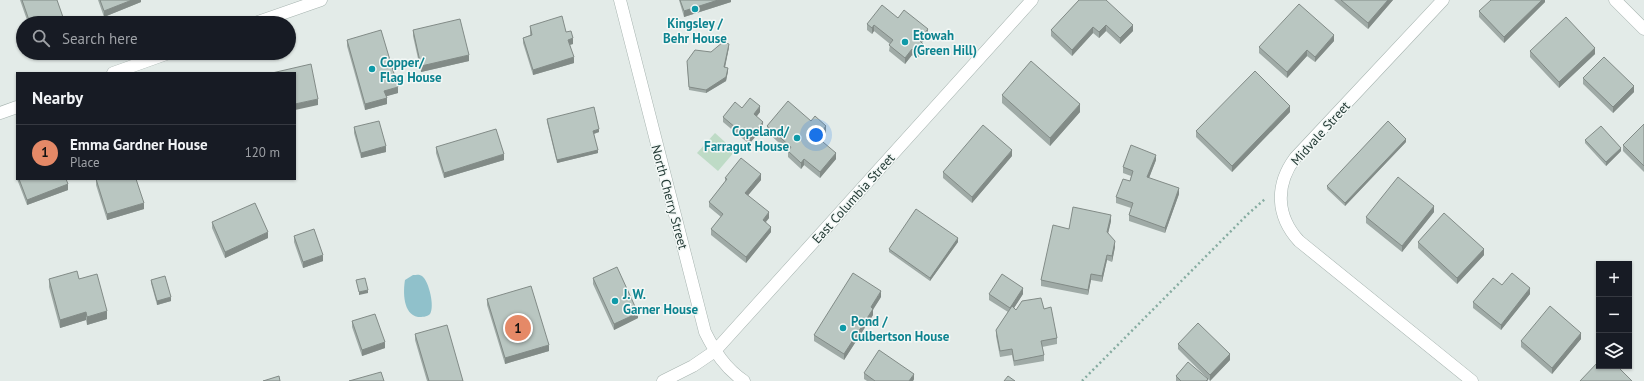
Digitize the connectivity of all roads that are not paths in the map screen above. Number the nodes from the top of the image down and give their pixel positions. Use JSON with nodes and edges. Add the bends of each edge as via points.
{"nodes":[{"id":1,"x":321,"y":0,"type":"edge"},
{"id":2,"x":620,"y":0,"type":"edge"},
{"id":3,"x":1032,"y":0,"type":"edge"},
{"id":4,"x":1443,"y":0,"type":"edge"},
{"id":5,"x":1615,"y":0,"type":"edge"},
{"id":6,"x":275,"y":16,"type":"edge"},
{"id":7,"x":1644,"y":29,"type":"edge"},
{"id":8,"x":149,"y":60,"type":"edge"},
{"id":9,"x":116,"y":72,"type":"edge"},
{"id":10,"x":16,"y":107,"type":"edge"},
{"id":11,"x":0,"y":113,"type":"edge"},
{"id":12,"x":715,"y":351,"type":"junction"},
{"id":13,"x":663,"y":381,"type":"edge"},
{"id":14,"x":744,"y":381,"type":"edge"},
{"id":15,"x":1472,"y":381,"type":"edge"}],
"edges":[{"from":1,"to":6,"type":"street"},
{"from":2,"to":12,"type":"street","name":"North Cherry Street","via":[[706,332]]},
{"from":3,"to":12,"type":"street","name":"East Columbia Street"},
{"from":4,"to":15,"type":"street","name":"Midvale Street","via":[[1295,158],[1284,175],[1281,208],[1284,220],[1299,241]]},
{"from":5,"to":7,"type":"street"},
{"from":8,"to":9,"type":"street"},
{"from":10,"to":11,"type":"street"},
{"from":12,"to":13,"type":"street","name":"East Columbia Street"},
{"from":12,"to":14,"type":"street","name":"North Cherry Street"}]}
